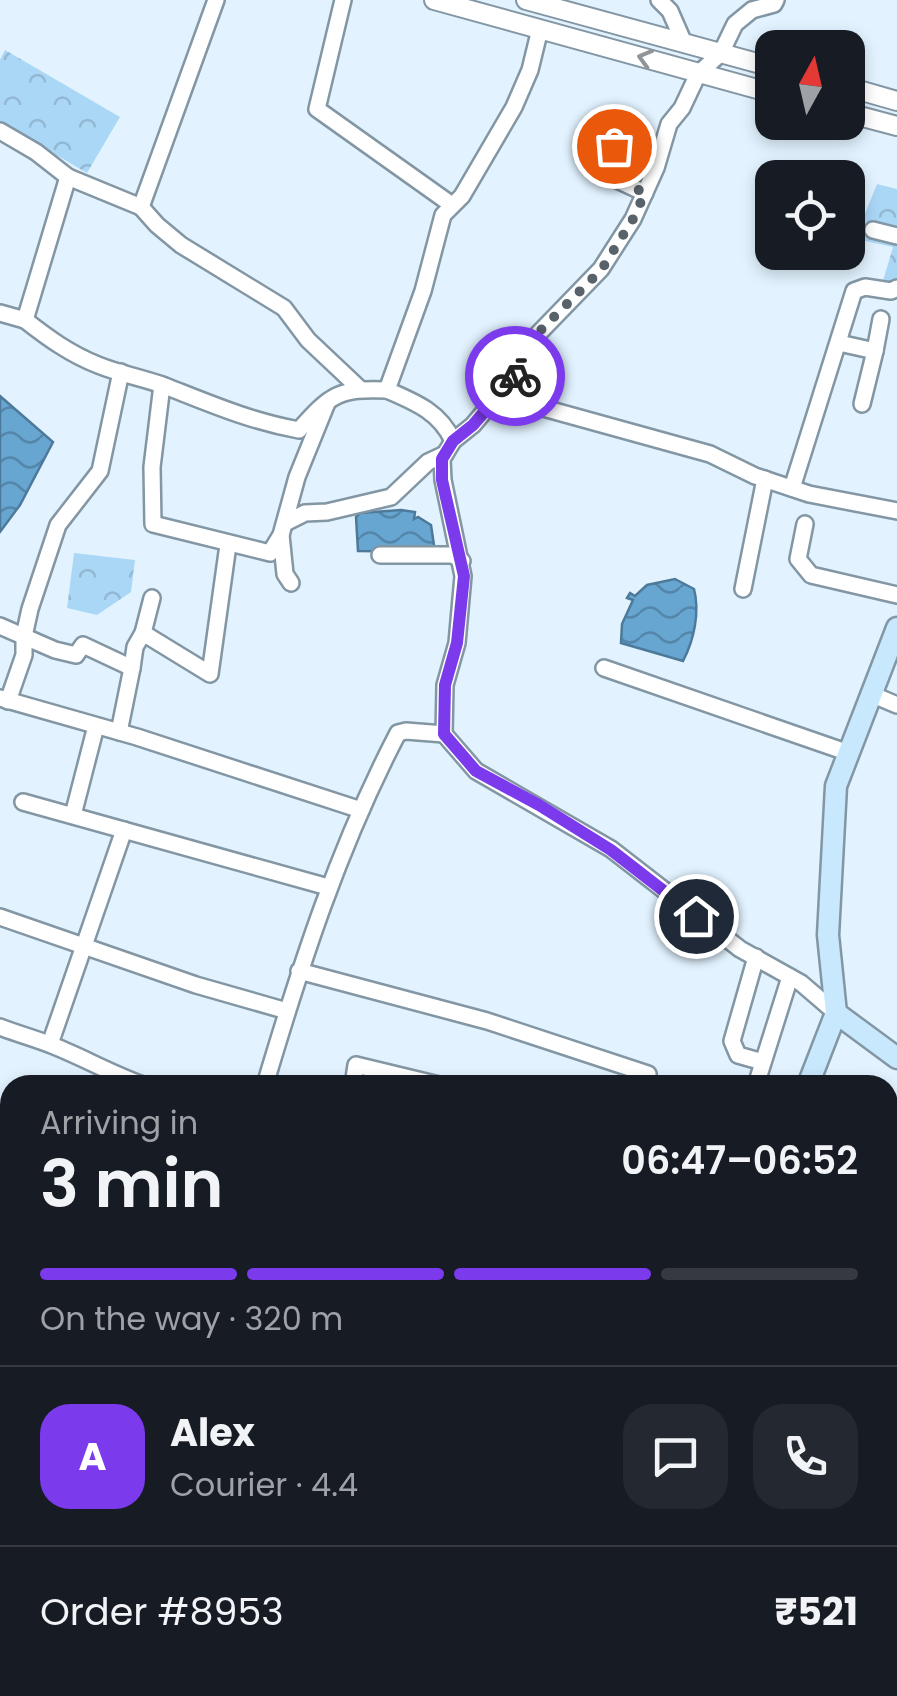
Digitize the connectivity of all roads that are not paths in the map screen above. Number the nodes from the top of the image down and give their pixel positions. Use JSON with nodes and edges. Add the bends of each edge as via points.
{"nodes":[{"id":1,"x":216,"y":0,"type":"edge"},
{"id":2,"x":343,"y":0,"type":"edge"},
{"id":3,"x":434,"y":0,"type":"edge"},
{"id":4,"x":526,"y":0,"type":"edge"},
{"id":5,"x":659,"y":0,"type":"edge"},
{"id":6,"x":776,"y":0,"type":"edge"},
{"id":7,"x":540,"y":29,"type":"junction"},
{"id":8,"x":684,"y":43,"type":"junction"},
{"id":9,"x":721,"y":53,"type":"junction"},
{"id":10,"x":755,"y":62,"type":"edge"},
{"id":11,"x":698,"y":74,"type":"junction"},
{"id":12,"x":755,"y":89,"type":"edge"},
{"id":13,"x":865,"y":92,"type":"edge"},
{"id":14,"x":897,"y":100,"type":"edge"},
{"id":15,"x":865,"y":118,"type":"edge"},
{"id":16,"x":622,"y":126,"type":"dead end"},
{"id":17,"x":897,"y":126,"type":"edge"},
{"id":18,"x":0,"y":131,"type":"edge"},
{"id":19,"x":68,"y":177,"type":"junction"},
{"id":20,"x":645,"y":193,"type":"junction"},
{"id":21,"x":140,"y":206,"type":"junction"},
{"id":22,"x":452,"y":206,"type":"junction"},
{"id":23,"x":873,"y":230,"type":"dead end"},
{"id":24,"x":897,"y":236,"type":"edge"},
{"id":25,"x":897,"y":288,"type":"edge"},
{"id":26,"x":0,"y":312,"type":"edge"},
{"id":27,"x":881,"y":319,"type":"dead end"},
{"id":28,"x":24,"y":320,"type":"junction"},
{"id":29,"x":839,"y":343,"type":"junction"},
{"id":30,"x":875,"y":351,"type":"junction"},
{"id":31,"x":121,"y":372,"type":"junction"},
{"id":32,"x":162,"y":385,"type":"junction"},
{"id":33,"x":504,"y":388,"type":"junction"},
{"id":34,"x":360,"y":389,"type":"junction"},
{"id":35,"x":387,"y":390,"type":"junction"},
{"id":36,"x":327,"y":404,"type":"junction"},
{"id":37,"x":862,"y":404,"type":"dead end"},
{"id":38,"x":449,"y":448,"type":"junction"},
{"id":39,"x":766,"y":479,"type":"junction"},
{"id":40,"x":792,"y":488,"type":"junction"},
{"id":41,"x":897,"y":511,"type":"edge"},
{"id":42,"x":804,"y":524,"type":"dead end"},
{"id":43,"x":283,"y":529,"type":"junction"},
{"id":44,"x":228,"y":545,"type":"junction"},
{"id":45,"x":380,"y":555,"type":"dead end"},
{"id":46,"x":462,"y":562,"type":"junction"},
{"id":47,"x":291,"y":583,"type":"dead end"},
{"id":48,"x":744,"y":589,"type":"dead end"},
{"id":49,"x":897,"y":595,"type":"edge"},
{"id":50,"x":152,"y":598,"type":"dead end"},
{"id":51,"x":0,"y":626,"type":"edge"},
{"id":52,"x":897,"y":628,"type":"edge"},
{"id":53,"x":143,"y":633,"type":"junction"},
{"id":54,"x":24,"y":636,"type":"junction"},
{"id":55,"x":132,"y":668,"type":"junction"},
{"id":56,"x":604,"y":668,"type":"dead end"},
{"id":57,"x":871,"y":694,"type":"junction"},
{"id":58,"x":4,"y":699,"type":"edge"},
{"id":59,"x":897,"y":705,"type":"edge"},
{"id":60,"x":96,"y":726,"type":"junction"},
{"id":61,"x":119,"y":732,"type":"junction"},
{"id":62,"x":444,"y":734,"type":"junction"},
{"id":63,"x":849,"y":753,"type":"junction"},
{"id":64,"x":24,"y":802,"type":"dead end"},
{"id":65,"x":361,"y":810,"type":"junction"},
{"id":66,"x":73,"y":816,"type":"junction"},
{"id":67,"x":124,"y":830,"type":"junction"},
{"id":68,"x":328,"y":887,"type":"junction"},
{"id":69,"x":0,"y":917,"type":"edge"},
{"id":70,"x":84,"y":946,"type":"junction"},
{"id":71,"x":756,"y":957,"type":"junction"},
{"id":72,"x":299,"y":972,"type":"junction"},
{"id":73,"x":790,"y":977,"type":"junction"},
{"id":74,"x":287,"y":1011,"type":"junction"},
{"id":75,"x":836,"y":1013,"type":"junction"},
{"id":76,"x":0,"y":1027,"type":"edge"},
{"id":77,"x":50,"y":1044,"type":"junction"},
{"id":78,"x":897,"y":1058,"type":"edge"},
{"id":79,"x":763,"y":1062,"type":"junction"},
{"id":80,"x":114,"y":1075,"type":"edge"},
{"id":81,"x":269,"y":1075,"type":"edge"},
{"id":82,"x":354,"y":1075,"type":"edge"},
{"id":83,"x":398,"y":1075,"type":"edge"},
{"id":84,"x":648,"y":1075,"type":"edge"},
{"id":85,"x":759,"y":1075,"type":"edge"},
{"id":86,"x":812,"y":1075,"type":"edge"}],
"edges":[{"from":1,"to":21,"type":"street"},
{"from":2,"to":22,"type":"street","via":[[316,109]]},
{"from":3,"to":7,"type":"street"},
{"from":4,"to":8,"type":"street"},
{"from":5,"to":8,"type":"street"},
{"from":6,"to":9,"type":"street","via":[[735,24]]},
{"from":11,"to":7,"type":"street","one_way":true},
{"from":7,"to":22,"type":"street","via":[[514,107]]},
{"from":8,"to":9,"type":"street"},
{"from":9,"to":10,"type":"street"},
{"from":9,"to":11,"type":"street"},
{"from":11,"to":12,"type":"street"},
{"from":11,"to":20,"type":"street","via":[[669,124]]},
{"from":13,"to":14,"type":"street"},
{"from":15,"to":17,"type":"street"},
{"from":16,"to":20,"type":"street","via":[[604,174]]},
{"from":18,"to":19,"type":"street"},
{"from":19,"to":21,"type":"street"},
{"from":19,"to":28,"type":"street"},
{"from":20,"to":33,"type":"street","via":[[602,269],[539,332]]},
{"from":21,"to":34,"type":"street","via":[[181,244],[284,308]]},
{"from":22,"to":35,"type":"street","via":[[443,215]]},
{"from":23,"to":24,"type":"street"},
{"from":25,"to":29,"type":"street","via":[[854,290]]},
{"from":26,"to":28,"type":"street"},
{"from":27,"to":30,"type":"street"},
{"from":28,"to":31,"type":"street","via":[[56,345]]},
{"from":29,"to":30,"type":"street"},
{"from":29,"to":40,"type":"street"},
{"from":30,"to":37,"type":"street"},
{"from":31,"to":32,"type":"street"},
{"from":31,"to":54,"type":"street","via":[[100,471],[58,525]]},
{"from":32,"to":36,"type":"street","via":[[235,416],[299,430]]},
{"from":32,"to":44,"type":"street","via":[[152,524]]},
{"from":33,"to":38,"type":"street"},
{"from":33,"to":39,"type":"street","via":[[529,404],[710,454]]},
{"from":34,"to":35,"type":"street"},
{"from":34,"to":36,"type":"street"},
{"from":35,"to":38,"type":"street","via":[[445,424]]},
{"from":36,"to":43,"type":"street"},
{"from":38,"to":43,"type":"street","via":[[390,496],[305,514]]},
{"from":38,"to":46,"type":"street","via":[[442,480]]},
{"from":39,"to":40,"type":"street"},
{"from":39,"to":48,"type":"street"},
{"from":40,"to":41,"type":"street"},
{"from":42,"to":49,"type":"street","via":[[798,559],[811,575]]},
{"from":43,"to":44,"type":"street","via":[[270,553]]},
{"from":43,"to":47,"type":"street"},
{"from":44,"to":53,"type":"street","via":[[210,674]]},
{"from":45,"to":46,"type":"street","via":[[452,555]]},
{"from":46,"to":62,"type":"street"},
{"from":50,"to":53,"type":"street"},
{"from":51,"to":54,"type":"street"},
{"from":52,"to":57,"type":"main road"},
{"from":53,"to":55,"type":"street"},
{"from":54,"to":55,"type":"street","via":[[76,655],[83,646]]},
{"from":54,"to":58,"type":"street","via":[[24,655]]},
{"from":55,"to":61,"type":"street"},
{"from":56,"to":63,"type":"street"},
{"from":57,"to":59,"type":"street"},
{"from":57,"to":63,"type":"main road"},
{"from":58,"to":60,"type":"street"},
{"from":60,"to":61,"type":"street"},
{"from":60,"to":66,"type":"street"},
{"from":61,"to":65,"type":"street"},
{"from":62,"to":65,"type":"street","via":[[398,733]]},
{"from":62,"to":71,"type":"street","via":[[476,771],[611,850]]},
{"from":63,"to":75,"type":"main road","via":[[836,786],[828,935]]},
{"from":64,"to":66,"type":"street"},
{"from":65,"to":68,"type":"street"},
{"from":66,"to":67,"type":"street"},
{"from":67,"to":68,"type":"street"},
{"from":67,"to":70,"type":"street"},
{"from":68,"to":72,"type":"street"},
{"from":69,"to":70,"type":"street"},
{"from":70,"to":74,"type":"street"},
{"from":70,"to":77,"type":"street"},
{"from":71,"to":73,"type":"street"},
{"from":71,"to":79,"type":"street","via":[[732,1041],[738,1055]]},
{"from":72,"to":74,"type":"street"},
{"from":72,"to":84,"type":"street","via":[[559,1043]]},
{"from":73,"to":75,"type":"street"},
{"from":73,"to":79,"type":"street"},
{"from":74,"to":81,"type":"street"},
{"from":75,"to":78,"type":"main road"},
{"from":75,"to":86,"type":"main road"},
{"from":76,"to":77,"type":"street"},
{"from":77,"to":80,"type":"street"},
{"from":79,"to":85,"type":"street"},
{"from":82,"to":83,"type":"street","via":[[356,1065]]}]}
